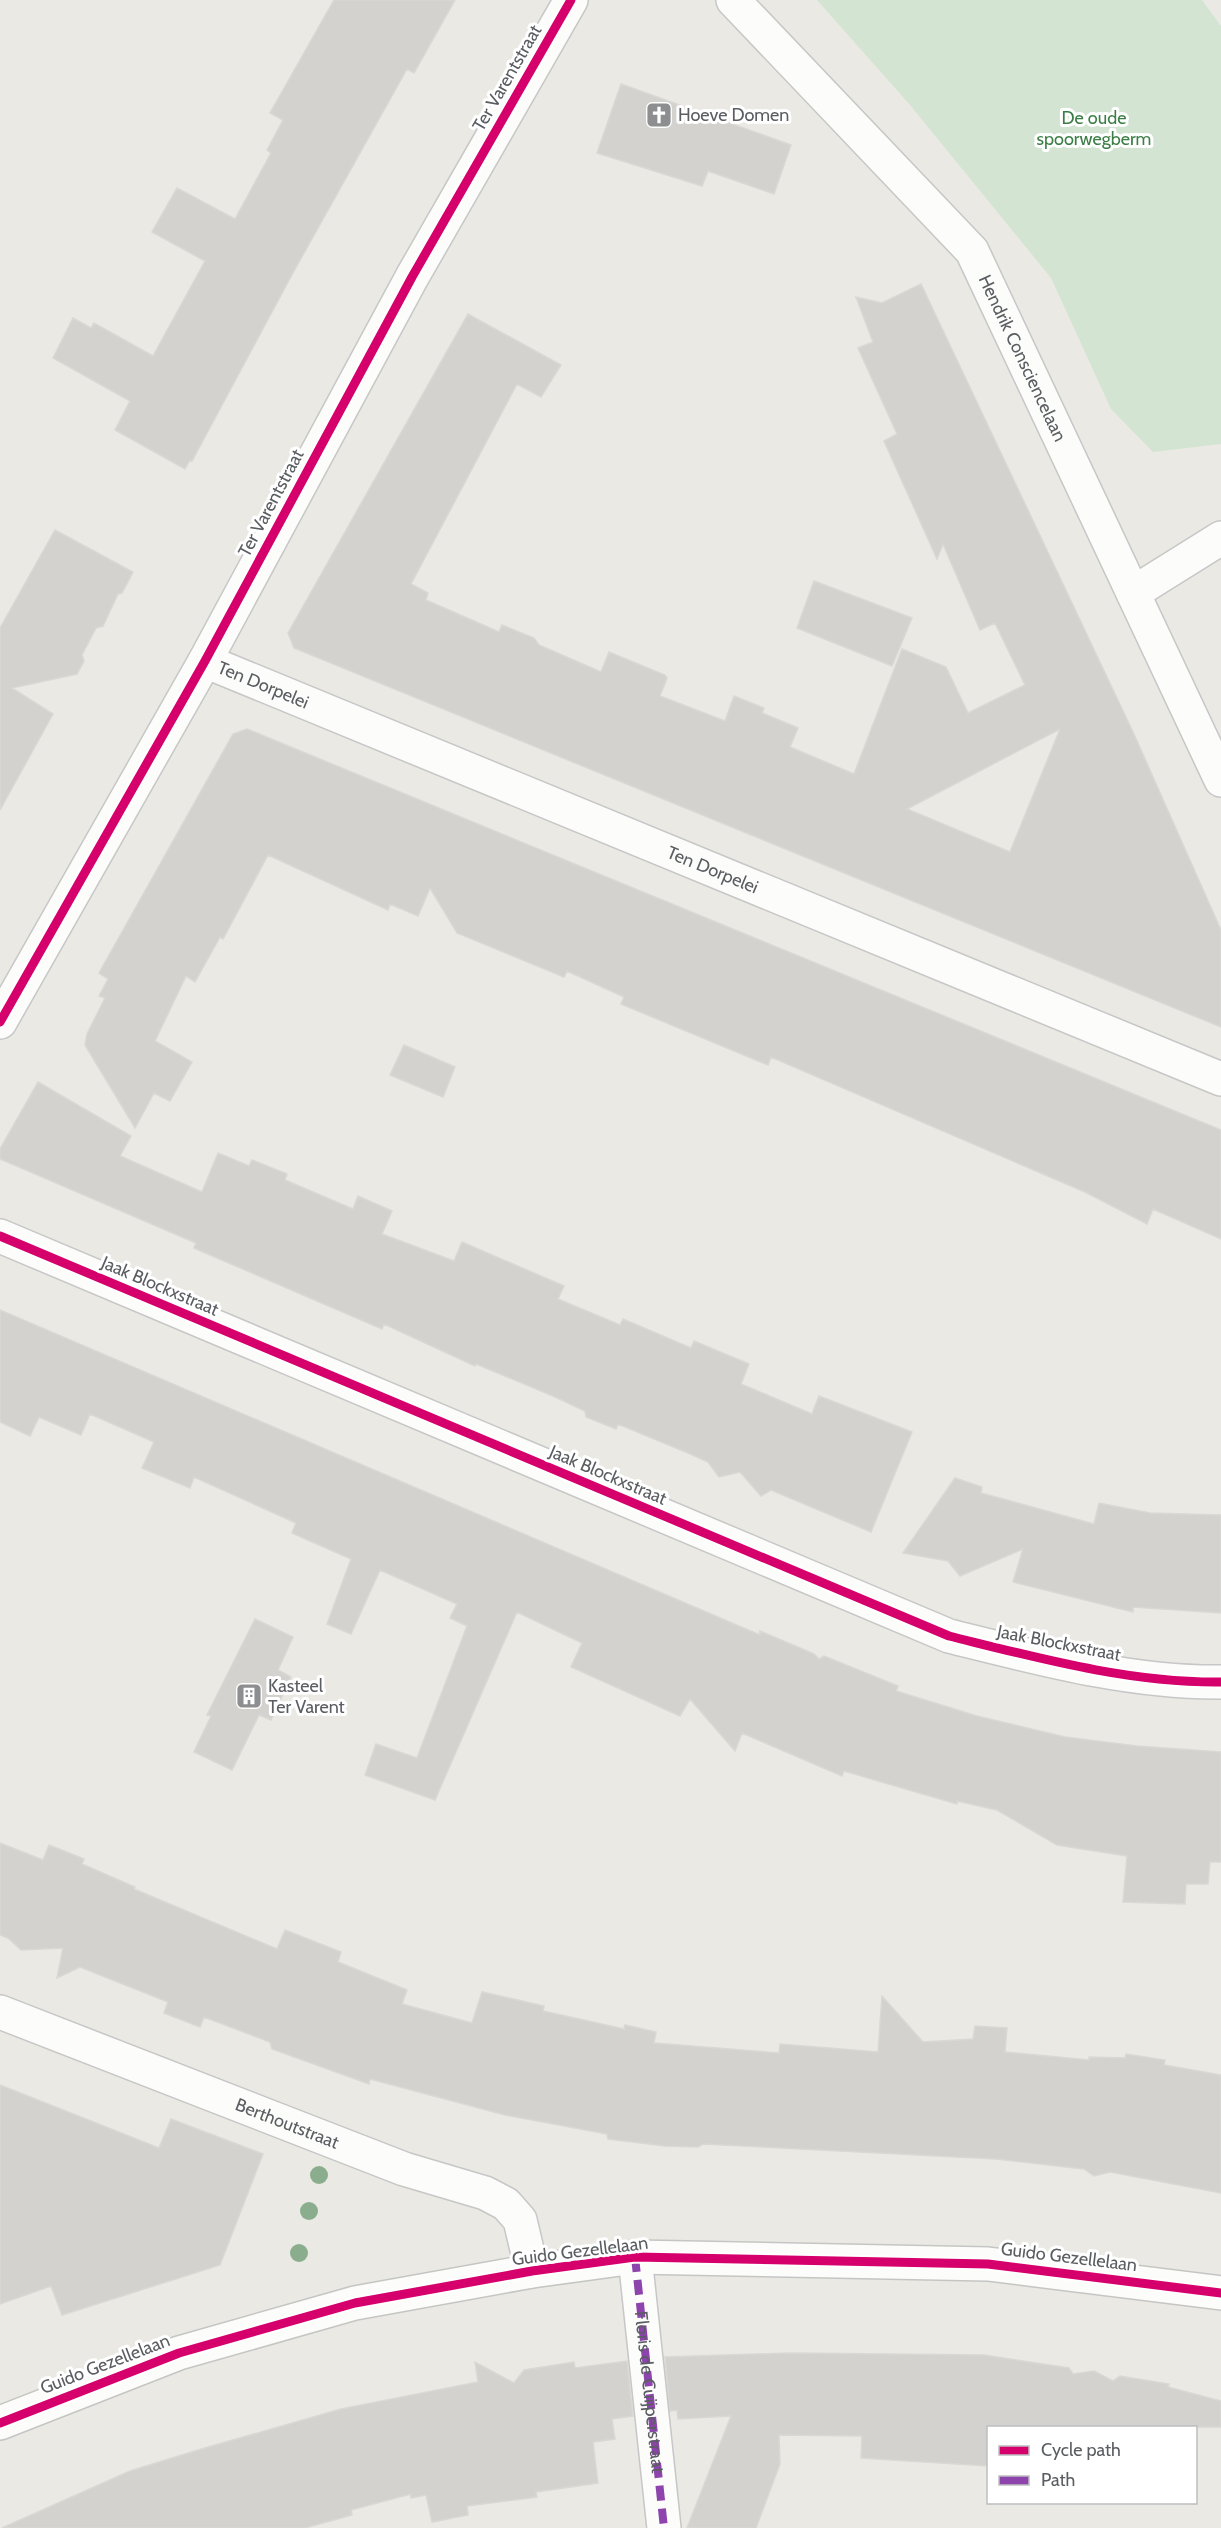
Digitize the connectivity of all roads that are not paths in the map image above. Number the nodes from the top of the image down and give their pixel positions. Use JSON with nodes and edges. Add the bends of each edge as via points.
{"nodes":[{"id":1,"x":571,"y":0,"type":"edge"},
{"id":2,"x":733,"y":0,"type":"edge"},
{"id":3,"x":1221,"y":538,"type":"edge"},
{"id":4,"x":1133,"y":593,"type":"junction"},
{"id":5,"x":205,"y":661,"type":"junction"},
{"id":6,"x":1221,"y":780,"type":"edge"},
{"id":7,"x":0,"y":1022,"type":"edge"},
{"id":8,"x":1221,"y":1079,"type":"edge"},
{"id":9,"x":0,"y":1236,"type":"edge"},
{"id":10,"x":1221,"y":1682,"type":"edge"},
{"id":11,"x":0,"y":2012,"type":"edge"},
{"id":12,"x":635,"y":2257,"type":"junction"},
{"id":13,"x":532,"y":2271,"type":"junction"},
{"id":14,"x":1221,"y":2294,"type":"edge"},
{"id":15,"x":0,"y":2423,"type":"edge"},
{"id":16,"x":664,"y":2528,"type":"edge"}],
"edges":[{"from":1,"to":5,"type":"street","name":"Ter Varentstraat","via":[[412,277]]},
{"from":2,"to":4,"type":"street","name":"Hendrik Consciencelaan","via":[[972,251]]},
{"from":3,"to":4,"type":"street"},
{"from":4,"to":6,"type":"street","name":"Hendrik Consciencelaan"},
{"from":5,"to":7,"type":"street","name":"Ter Varentstraat"},
{"from":5,"to":8,"type":"street","name":"Ten Dorpelei"},
{"from":9,"to":10,"type":"street","name":"Jaak Blockxstraat","via":[[949,1636],[1073,1666]]},
{"from":11,"to":13,"type":"street","name":"Berthoutstraat","via":[[361,2153],[485,2193],[506,2204],[520,2220]]},
{"from":12,"to":13,"type":"street","name":"Guido Gezellelaan"},
{"from":12,"to":14,"type":"street","name":"Guido Gezellelaan","via":[[988,2264]]},
{"from":12,"to":16,"type":"street","name":"Floris de Cuijperstraat"},
{"from":13,"to":15,"type":"street","name":"Guido Gezellelaan","via":[[344,2306],[179,2354]]}]}
